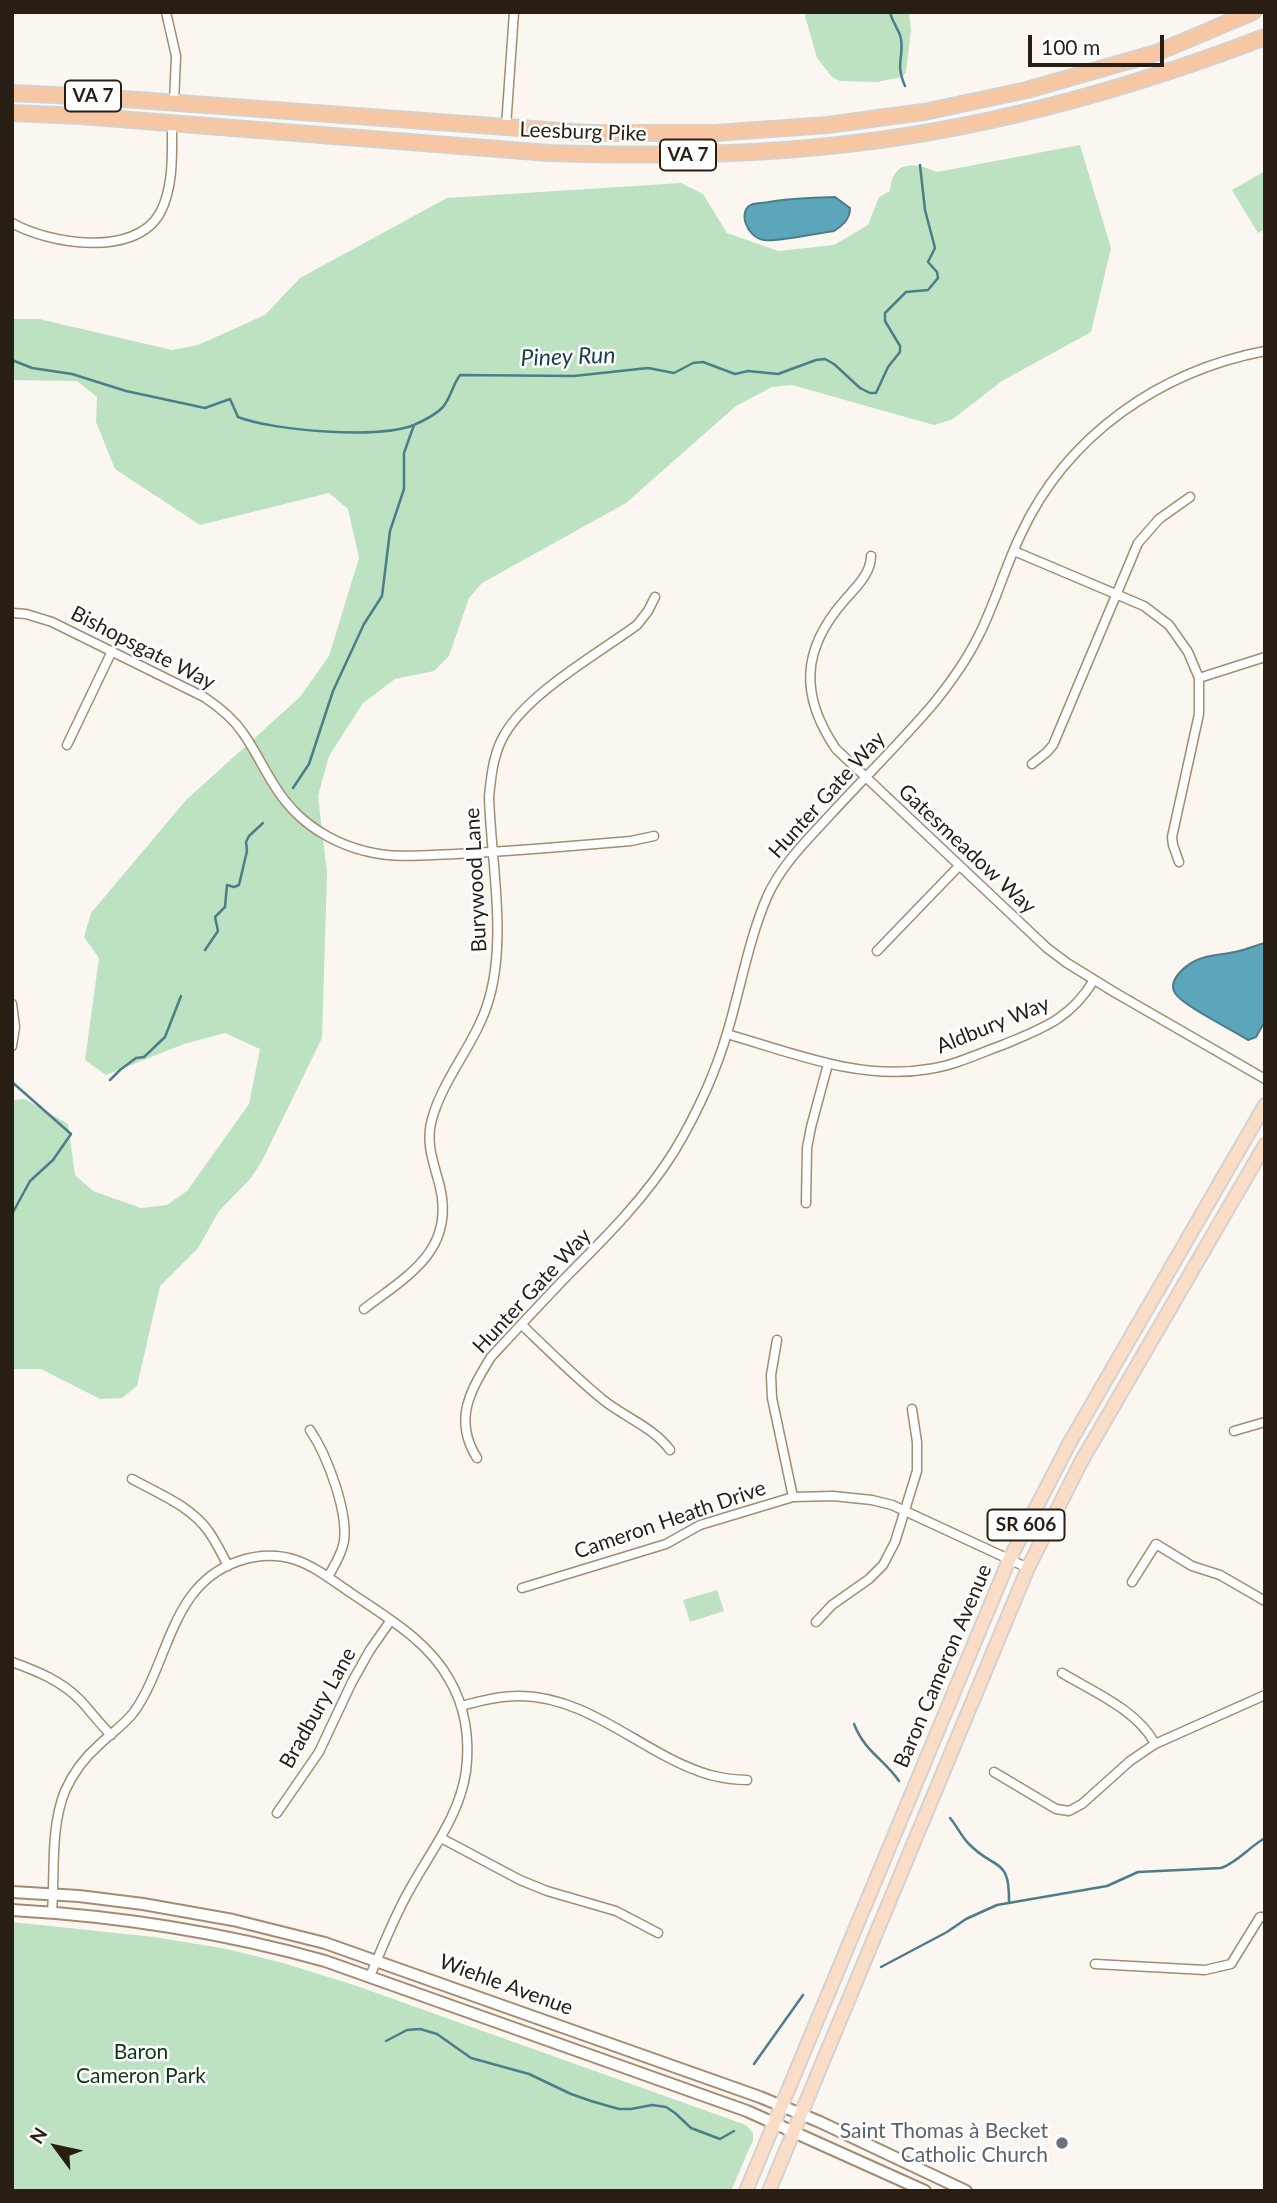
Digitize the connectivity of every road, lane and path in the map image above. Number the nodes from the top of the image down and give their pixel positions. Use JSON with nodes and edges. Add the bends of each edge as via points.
{"nodes":[{"id":1,"x":166,"y":12,"type":"edge"},
{"id":2,"x":514,"y":12,"type":"edge"},
{"id":3,"x":1253,"y":12,"type":"edge"},
{"id":4,"x":1265,"y":37,"type":"edge"},
{"id":5,"x":12,"y":93,"type":"edge"},
{"id":6,"x":174,"y":103,"type":"junction"},
{"id":7,"x":12,"y":113,"type":"edge"},
{"id":8,"x":49,"y":114,"type":"junction"},
{"id":9,"x":172,"y":124,"type":"junction"},
{"id":10,"x":506,"y":127,"type":"junction"},
{"id":11,"x":12,"y":223,"type":"edge"},
{"id":12,"x":1265,"y":351,"type":"edge"},
{"id":13,"x":1190,"y":497,"type":"dead end"},
{"id":14,"x":1014,"y":551,"type":"junction"},
{"id":15,"x":871,"y":556,"type":"dead end"},
{"id":16,"x":1116,"y":594,"type":"junction"},
{"id":17,"x":655,"y":597,"type":"dead end"},
{"id":18,"x":12,"y":613,"type":"edge"},
{"id":19,"x":112,"y":651,"type":"junction"},
{"id":20,"x":1264,"y":659,"type":"edge"},
{"id":21,"x":1199,"y":678,"type":"junction"},
{"id":22,"x":67,"y":745,"type":"dead end"},
{"id":23,"x":1032,"y":764,"type":"dead end"},
{"id":24,"x":865,"y":777,"type":"junction"},
{"id":25,"x":654,"y":836,"type":"dead end"},
{"id":26,"x":493,"y":852,"type":"junction"},
{"id":27,"x":1179,"y":862,"type":"dead end"},
{"id":28,"x":958,"y":866,"type":"junction"},
{"id":29,"x":877,"y":951,"type":"dead end"},
{"id":30,"x":1094,"y":980,"type":"junction"},
{"id":31,"x":12,"y":1004,"type":"edge"},
{"id":32,"x":727,"y":1034,"type":"junction"},
{"id":33,"x":12,"y":1046,"type":"edge"},
{"id":34,"x":828,"y":1064,"type":"junction"},
{"id":35,"x":1265,"y":1079,"type":"edge"},
{"id":36,"x":1265,"y":1105,"type":"edge"},
{"id":37,"x":1265,"y":1145,"type":"edge"},
{"id":38,"x":806,"y":1203,"type":"dead end"},
{"id":39,"x":364,"y":1309,"type":"dead end"},
{"id":40,"x":522,"y":1325,"type":"junction"},
{"id":41,"x":777,"y":1340,"type":"dead end"},
{"id":42,"x":912,"y":1409,"type":"dead end"},
{"id":43,"x":1265,"y":1422,"type":"edge"},
{"id":44,"x":310,"y":1430,"type":"dead end"},
{"id":45,"x":1234,"y":1431,"type":"dead end"},
{"id":46,"x":670,"y":1450,"type":"dead end"},
{"id":47,"x":477,"y":1458,"type":"dead end"},
{"id":48,"x":132,"y":1479,"type":"dead end"},
{"id":49,"x":793,"y":1497,"type":"junction"},
{"id":50,"x":905,"y":1510,"type":"junction"},
{"id":51,"x":1009,"y":1560,"type":"junction"},
{"id":52,"x":228,"y":1566,"type":"junction"},
{"id":53,"x":1028,"y":1569,"type":"junction"},
{"id":54,"x":328,"y":1577,"type":"junction"},
{"id":55,"x":1132,"y":1582,"type":"dead end"},
{"id":56,"x":522,"y":1588,"type":"dead end"},
{"id":57,"x":1265,"y":1601,"type":"edge"},
{"id":58,"x":391,"y":1620,"type":"junction"},
{"id":59,"x":816,"y":1622,"type":"dead end"},
{"id":60,"x":12,"y":1662,"type":"edge"},
{"id":61,"x":1062,"y":1673,"type":"dead end"},
{"id":62,"x":1265,"y":1695,"type":"edge"},
{"id":63,"x":461,"y":1706,"type":"junction"},
{"id":64,"x":111,"y":1735,"type":"junction"},
{"id":65,"x":1155,"y":1744,"type":"junction"},
{"id":66,"x":994,"y":1772,"type":"dead end"},
{"id":67,"x":747,"y":1780,"type":"dead end"},
{"id":68,"x":277,"y":1813,"type":"dead end"},
{"id":69,"x":441,"y":1838,"type":"junction"},
{"id":70,"x":12,"y":1892,"type":"edge"},
{"id":71,"x":53,"y":1894,"type":"junction"},
{"id":72,"x":12,"y":1910,"type":"edge"},
{"id":73,"x":52,"y":1912,"type":"junction"},
{"id":74,"x":1265,"y":1917,"type":"edge"},
{"id":75,"x":658,"y":1933,"type":"dead end"},
{"id":76,"x":377,"y":1960,"type":"junction"},
{"id":77,"x":1095,"y":1964,"type":"dead end"},
{"id":78,"x":370,"y":1976,"type":"junction"},
{"id":79,"x":780,"y":2105,"type":"junction"},
{"id":80,"x":800,"y":2113,"type":"junction"},
{"id":81,"x":773,"y":2122,"type":"junction"},
{"id":82,"x":793,"y":2130,"type":"junction"},
{"id":83,"x":746,"y":2191,"type":"edge"},
{"id":84,"x":769,"y":2191,"type":"edge"},
{"id":85,"x":925,"y":2191,"type":"edge"},
{"id":86,"x":965,"y":2191,"type":"edge"}],
"edges":[{"from":1,"to":6,"type":"street","via":[[176,56]]},
{"from":2,"to":10,"type":"street"},
{"from":3,"to":10,"type":"highway","name":"Leesburg Pike","number":"VA 7","via":[[1126,63],[923,112],[715,133],[621,134]]},
{"from":4,"to":9,"type":"highway","name":"Leesburg Pike","number":"VA 7","via":[[1159,76],[988,121],[872,141],[755,152],[549,153]]},
{"from":5,"to":6,"type":"highway","name":"Leesburg Pike","number":"VA 7"},
{"from":6,"to":8,"type":"highway","via":[[155,113],[86,108]]},
{"from":6,"to":10,"type":"highway","name":"Leesburg Pike","number":"VA 7"},
{"from":7,"to":8,"type":"highway","name":"Leesburg Pike","number":"VA 7"},
{"from":8,"to":9,"type":"highway","name":"Leesburg Pike","number":"VA 7"},
{"from":9,"to":11,"type":"street","via":[[167,198],[159,216],[145,230],[97,243],[35,234]]},
{"from":12,"to":14,"type":"street","name":"Hunter Gate Way","via":[[1182,376],[1115,416],[1059,471]]},
{"from":13,"to":16,"type":"street","via":[[1148,530]]},
{"from":14,"to":16,"type":"street"},
{"from":14,"to":24,"type":"street","name":"Hunter Gate Way","via":[[960,669]]},
{"from":15,"to":24,"type":"street","name":"Gatesmeadow Way","via":[[860,583],[821,634],[810,674],[812,703],[822,728]]},
{"from":16,"to":21,"type":"street","via":[[1144,606],[1169,625]]},
{"from":16,"to":23,"type":"street","via":[[1053,744]]},
{"from":17,"to":26,"type":"street","name":"Burywood Lane","via":[[637,625],[530,703],[508,727],[491,772]]},
{"from":18,"to":19,"type":"street","name":"Bishopsgate Way","via":[[52,622]]},
{"from":19,"to":22,"type":"street"},
{"from":19,"to":26,"type":"street","name":"Bishopsgate Way","via":[[218,706],[242,731],[285,802],[328,837],[384,855]]},
{"from":20,"to":21,"type":"street"},
{"from":21,"to":27,"type":"street","via":[[1199,720],[1172,837]]},
{"from":24,"to":28,"type":"street","name":"Gatesmeadow Way"},
{"from":24,"to":32,"type":"street","name":"Hunter Gate Way","via":[[787,862],[767,896]]},
{"from":25,"to":26,"type":"street","name":"Bishopsgate Way"},
{"from":26,"to":39,"type":"street","name":"Burywood Lane","via":[[498,946],[494,979],[482,1020],[446,1086],[430,1129],[430,1152],[442,1201],[440,1228],[430,1252],[412,1274]]},
{"from":28,"to":29,"type":"street"},
{"from":28,"to":30,"type":"street","name":"Gatesmeadow Way","via":[[1047,948]]},
{"from":30,"to":34,"type":"street","name":"Aldbury Way","via":[[1076,1004],[1053,1023],[958,1062],[892,1073]]},
{"from":30,"to":35,"type":"street","name":"Gatesmeadow Way"},
{"from":31,"to":33,"type":"street"},
{"from":32,"to":34,"type":"street","name":"Aldbury Way"},
{"from":32,"to":40,"type":"street","name":"Hunter Gate Way","via":[[693,1116],[651,1186]]},
{"from":34,"to":38,"type":"street","via":[[807,1148]]},
{"from":36,"to":51,"type":"main road","name":"Baron Cameron Avenue","number":"SR 606","via":[[1073,1437]]},
{"from":37,"to":53,"type":"main road","name":"Baron Cameron Avenue","number":"SR 606","via":[[1081,1462]]},
{"from":40,"to":46,"type":"street","via":[[603,1400],[662,1439]]},
{"from":40,"to":47,"type":"street","name":"Hunter Gate Way","via":[[491,1357],[468,1401],[464,1424]]},
{"from":41,"to":49,"type":"street","via":[[772,1398]]},
{"from":42,"to":50,"type":"street","via":[[917,1471]]},
{"from":43,"to":45,"type":"street"},
{"from":44,"to":54,"type":"street","via":[[324,1454],[344,1526],[342,1550]]},
{"from":48,"to":52,"type":"street","via":[[197,1518]]},
{"from":49,"to":50,"type":"street","name":"Cameron Heath Drive","via":[[872,1500]]},
{"from":49,"to":56,"type":"street","name":"Cameron Heath Drive","via":[[700,1525],[666,1544]]},
{"from":50,"to":51,"type":"street","name":"Cameron Heath Drive"},
{"from":50,"to":59,"type":"street","via":[[883,1565]]},
{"from":51,"to":53,"type":"street","name":"Cameron Heath Drive"},
{"from":51,"to":79,"type":"main road","name":"Baron Cameron Avenue","number":"SR 606"},
{"from":52,"to":54,"type":"street","via":[[254,1557],[282,1557]]},
{"from":52,"to":64,"type":"street","via":[[204,1581],[187,1600],[134,1712]]},
{"from":53,"to":80,"type":"main road","name":"Baron Cameron Avenue","number":"SR 606"},
{"from":54,"to":58,"type":"street"},
{"from":55,"to":57,"type":"street","via":[[1156,1544]]},
{"from":58,"to":63,"type":"street","via":[[440,1664]]},
{"from":58,"to":68,"type":"street","name":"Bradbury Lane","via":[[352,1682],[319,1752]]},
{"from":60,"to":64,"type":"street","via":[[65,1687]]},
{"from":61,"to":65,"type":"street","via":[[1134,1717]]},
{"from":62,"to":65,"type":"street"},
{"from":63,"to":67,"type":"street","via":[[503,1696],[556,1701],[703,1773]]},
{"from":63,"to":69,"type":"street","via":[[467,1738],[466,1773]]},
{"from":64,"to":71,"type":"street","via":[[80,1764],[64,1793],[57,1822]]},
{"from":65,"to":66,"type":"street","via":[[1069,1811],[1056,1809]]},
{"from":69,"to":75,"type":"street","via":[[520,1880],[616,1911]]},
{"from":69,"to":76,"type":"street","via":[[397,1912]]},
{"from":70,"to":71,"type":"main road","name":"Wiehle Avenue"},
{"from":71,"to":73,"type":"street"},
{"from":71,"to":76,"type":"main road","name":"Wiehle Avenue","via":[[211,1916]]},
{"from":72,"to":73,"type":"main road","name":"Wiehle Avenue"},
{"from":73,"to":78,"type":"main road","name":"Wiehle Avenue","via":[[223,1936]]},
{"from":74,"to":77,"type":"street","via":[[1259,1917],[1231,1964],[1205,1970]]},
{"from":76,"to":78,"type":"street"},
{"from":76,"to":79,"type":"main road","name":"Wiehle Avenue"},
{"from":78,"to":81,"type":"main road","name":"Wiehle Avenue"},
{"from":79,"to":80,"type":"main road","name":"Wiehle Avenue"},
{"from":79,"to":81,"type":"main road","name":"Baron Cameron Avenue","number":"SR 606"},
{"from":80,"to":82,"type":"main road","name":"Baron Cameron Avenue","number":"SR 606"},
{"from":80,"to":86,"type":"main road","name":"Wiehle Avenue"},
{"from":81,"to":82,"type":"main road","name":"Wiehle Avenue"},
{"from":81,"to":83,"type":"main road","name":"Baron Cameron Avenue","number":"SR 606"},
{"from":82,"to":84,"type":"main road","name":"Baron Cameron Avenue","number":"SR 606"},
{"from":82,"to":85,"type":"main road","name":"Wiehle Avenue"}]}
